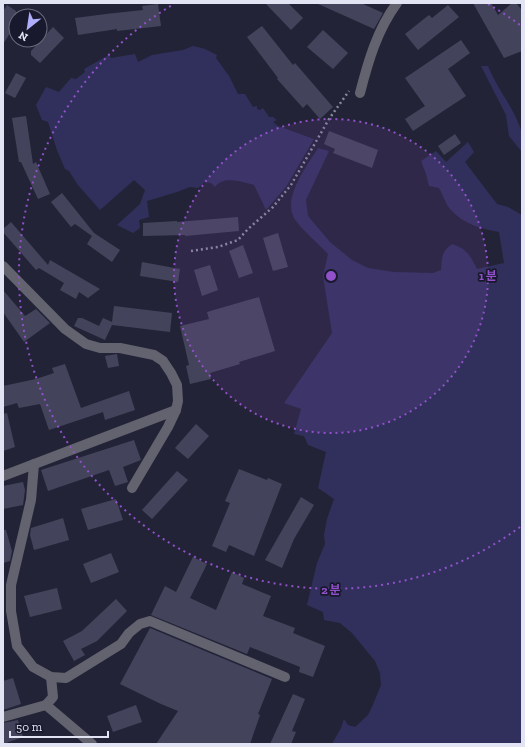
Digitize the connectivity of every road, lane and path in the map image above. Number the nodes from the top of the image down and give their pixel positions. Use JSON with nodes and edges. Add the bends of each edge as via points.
{"nodes":[{"id":1,"x":397,"y":3,"type":"edge"},
{"id":2,"x":351,"y":88,"type":"dead end"},
{"id":3,"x":360,"y":94,"type":"dead end"},
{"id":4,"x":191,"y":251,"type":"dead end"},
{"id":5,"x":3,"y":266,"type":"edge"},
{"id":6,"x":176,"y":410,"type":"junction"},
{"id":7,"x":34,"y":464,"type":"junction"},
{"id":8,"x":3,"y":476,"type":"edge"},
{"id":9,"x":132,"y":488,"type":"dead end"},
{"id":10,"x":51,"y":677,"type":"junction"},
{"id":11,"x":285,"y":677,"type":"dead end"},
{"id":12,"x":46,"y":705,"type":"junction"},
{"id":13,"x":3,"y":717,"type":"edge"},
{"id":14,"x":92,"y":744,"type":"edge"}],
"edges":[{"from":1,"to":3,"type":"street","via":[[383,25]]},
{"from":2,"to":4,"type":"path","via":[[329,119],[291,185],[273,207],[238,240],[218,247]]},
{"from":5,"to":6,"type":"street","via":[[65,329],[86,344],[100,348],[139,351],[154,355],[163,361],[177,385]]},
{"from":6,"to":7,"type":"street"},
{"from":6,"to":9,"type":"street"},
{"from":7,"to":8,"type":"street"},
{"from":7,"to":10,"type":"street","via":[[31,500],[11,585],[11,611],[17,646],[33,667]]},
{"from":10,"to":11,"type":"street","via":[[66,678],[121,644],[140,624],[150,621]]},
{"from":10,"to":12,"type":"street","via":[[53,697]]},
{"from":12,"to":13,"type":"street"},
{"from":12,"to":14,"type":"street"}]}
